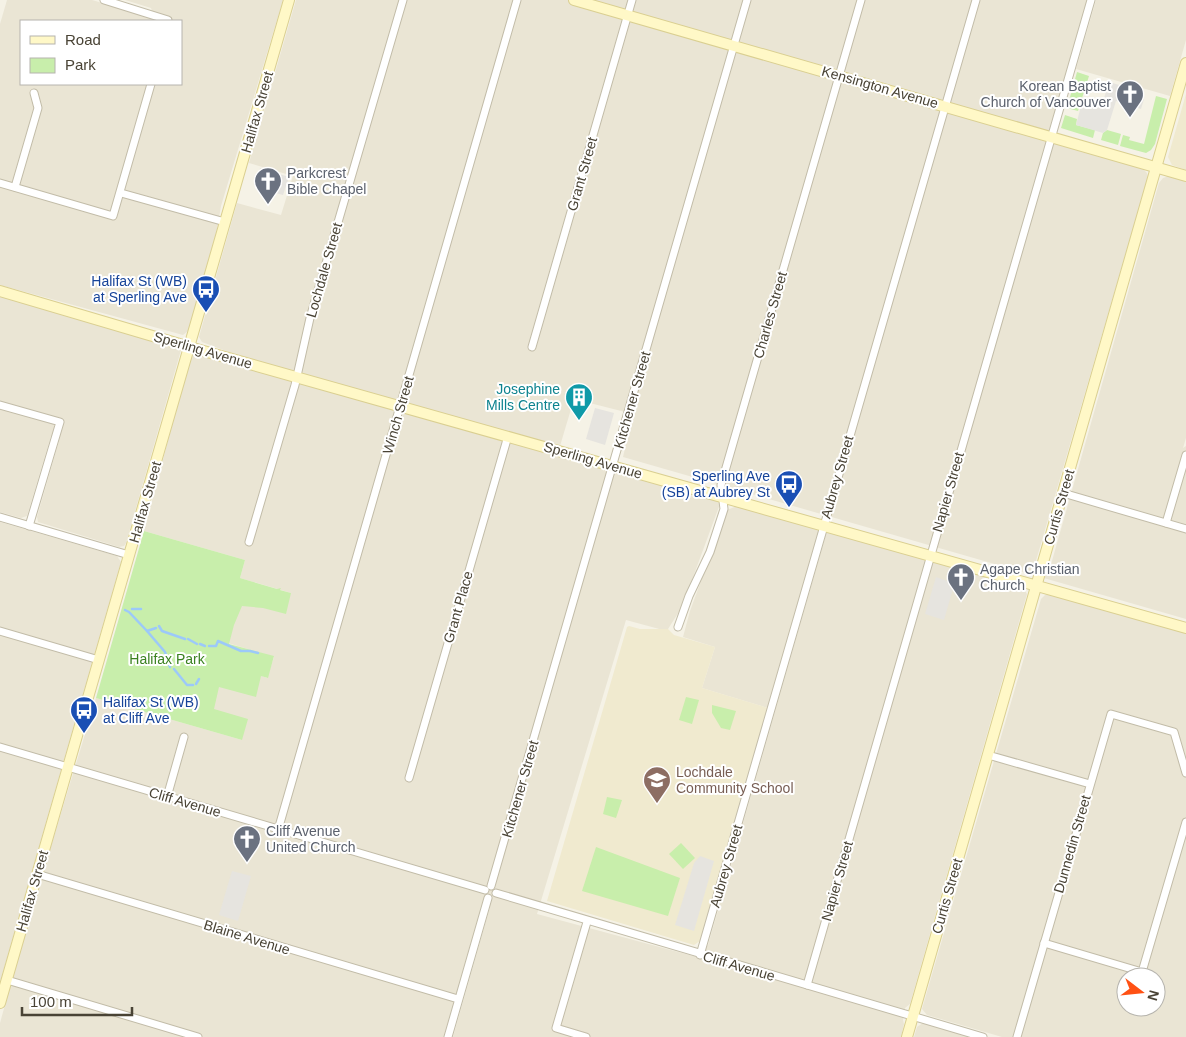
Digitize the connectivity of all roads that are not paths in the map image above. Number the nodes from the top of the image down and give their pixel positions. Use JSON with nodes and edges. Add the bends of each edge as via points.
{"nodes":[{"id":1,"x":104,"y":0,"type":"edge"},
{"id":2,"x":289,"y":0,"type":"edge"},
{"id":3,"x":403,"y":0,"type":"edge"},
{"id":4,"x":517,"y":0,"type":"edge"},
{"id":5,"x":574,"y":0,"type":"edge"},
{"id":6,"x":632,"y":0,"type":"edge"},
{"id":7,"x":747,"y":0,"type":"edge"},
{"id":8,"x":861,"y":0,"type":"edge"},
{"id":9,"x":976,"y":0,"type":"edge"},
{"id":10,"x":1092,"y":0,"type":"edge"},
{"id":11,"x":628,"y":15,"type":"junction"},
{"id":12,"x":168,"y":20,"type":"edge"},
{"id":13,"x":734,"y":46,"type":"junction"},
{"id":14,"x":1186,"y":64,"type":"edge"},
{"id":15,"x":839,"y":75,"type":"junction"},
{"id":16,"x":151,"y":85,"type":"edge"},
{"id":17,"x":34,"y":94,"type":"dead end"},
{"id":18,"x":945,"y":106,"type":"junction"},
{"id":19,"x":1052,"y":137,"type":"junction"},
{"id":20,"x":1156,"y":167,"type":"junction"},
{"id":21,"x":1186,"y":176,"type":"edge"},
{"id":22,"x":0,"y":183,"type":"edge"},
{"id":23,"x":15,"y":187,"type":"junction"},
{"id":24,"x":121,"y":193,"type":"junction"},
{"id":25,"x":225,"y":222,"type":"junction"},
{"id":26,"x":0,"y":291,"type":"edge"},
{"id":27,"x":189,"y":346,"type":"junction"},
{"id":28,"x":532,"y":347,"type":"dead end"},
{"id":29,"x":297,"y":376,"type":"junction"},
{"id":30,"x":0,"y":405,"type":"edge"},
{"id":31,"x":400,"y":406,"type":"junction"},
{"id":32,"x":508,"y":436,"type":"junction"},
{"id":33,"x":1186,"y":455,"type":"edge"},
{"id":34,"x":613,"y":466,"type":"junction"},
{"id":35,"x":1063,"y":494,"type":"junction"},
{"id":36,"x":722,"y":497,"type":"junction"},
{"id":37,"x":0,"y":518,"type":"edge"},
{"id":38,"x":1166,"y":523,"type":"junction"},
{"id":39,"x":29,"y":526,"type":"junction"},
{"id":40,"x":823,"y":526,"type":"junction"},
{"id":41,"x":1186,"y":529,"type":"edge"},
{"id":42,"x":249,"y":542,"type":"dead end"},
{"id":43,"x":130,"y":555,"type":"junction"},
{"id":44,"x":930,"y":556,"type":"junction"},
{"id":45,"x":1036,"y":586,"type":"junction"},
{"id":46,"x":678,"y":627,"type":"dead end"},
{"id":47,"x":1186,"y":628,"type":"edge"},
{"id":48,"x":0,"y":631,"type":"edge"},
{"id":49,"x":99,"y":660,"type":"junction"},
{"id":50,"x":184,"y":737,"type":"dead end"},
{"id":51,"x":0,"y":747,"type":"edge"},
{"id":52,"x":988,"y":755,"type":"junction"},
{"id":53,"x":68,"y":767,"type":"junction"},
{"id":54,"x":1186,"y":774,"type":"edge"},
{"id":55,"x":409,"y":778,"type":"dead end"},
{"id":56,"x":1090,"y":784,"type":"junction"},
{"id":57,"x":167,"y":797,"type":"junction"},
{"id":58,"x":1186,"y":822,"type":"edge"},
{"id":59,"x":278,"y":830,"type":"junction"},
{"id":60,"x":37,"y":874,"type":"junction"},
{"id":61,"x":488,"y":888,"type":"junction"},
{"id":62,"x":496,"y":894,"type":"junction"},
{"id":63,"x":488,"y":898,"type":"junction"},
{"id":64,"x":587,"y":922,"type":"junction"},
{"id":65,"x":1044,"y":944,"type":"junction"},
{"id":66,"x":700,"y":955,"type":"junction"},
{"id":67,"x":7,"y":980,"type":"junction"},
{"id":68,"x":807,"y":985,"type":"junction"},
{"id":69,"x":458,"y":999,"type":"junction"},
{"id":70,"x":0,"y":1003,"type":"edge"},
{"id":71,"x":913,"y":1016,"type":"junction"},
{"id":72,"x":188,"y":1036,"type":"edge"},
{"id":73,"x":198,"y":1037,"type":"edge"},
{"id":74,"x":448,"y":1037,"type":"edge"},
{"id":75,"x":586,"y":1037,"type":"edge"},
{"id":76,"x":907,"y":1037,"type":"edge"},
{"id":77,"x":983,"y":1037,"type":"edge"},
{"id":78,"x":1016,"y":1037,"type":"edge"}],
"edges":[{"from":1,"to":12,"type":"street"},
{"from":2,"to":25,"type":"street","name":"Halifax Street"},
{"from":3,"to":29,"type":"street","name":"Lochdale Street","via":[[310,318]]},
{"from":4,"to":31,"type":"street","name":"Winch Street"},
{"from":5,"to":11,"type":"street","name":"Kensington Avenue"},
{"from":6,"to":11,"type":"street","name":"Grant Street"},
{"from":7,"to":13,"type":"street","name":"Kitchener Street"},
{"from":8,"to":15,"type":"street","name":"Charles Street"},
{"from":9,"to":18,"type":"street","name":"Aubrey Street"},
{"from":10,"to":19,"type":"street","name":"Napier Street"},
{"from":11,"to":13,"type":"street","name":"Kensington Avenue"},
{"from":11,"to":28,"type":"street","name":"Grant Street"},
{"from":13,"to":15,"type":"street","name":"Kensington Avenue"},
{"from":13,"to":34,"type":"street","name":"Kitchener Street"},
{"from":14,"to":20,"type":"street","name":"Curtis Street"},
{"from":15,"to":18,"type":"street","name":"Kensington Avenue"},
{"from":15,"to":36,"type":"street","name":"Charles Street","via":[[721,485]]},
{"from":16,"to":24,"type":"street"},
{"from":17,"to":23,"type":"street","via":[[38,108]]},
{"from":18,"to":19,"type":"street","name":"Kensington Avenue"},
{"from":18,"to":40,"type":"street","name":"Aubrey Street"},
{"from":19,"to":20,"type":"street","name":"Kensington Avenue"},
{"from":19,"to":44,"type":"street","name":"Napier Street"},
{"from":20,"to":21,"type":"street","name":"Kensington Avenue"},
{"from":20,"to":35,"type":"street","name":"Curtis Street"},
{"from":22,"to":23,"type":"street"},
{"from":23,"to":24,"type":"street","via":[[114,216]]},
{"from":24,"to":25,"type":"street"},
{"from":25,"to":27,"type":"street","name":"Halifax Street"},
{"from":26,"to":27,"type":"street","name":"Sperling Avenue"},
{"from":27,"to":29,"type":"street","name":"Sperling Avenue"},
{"from":27,"to":43,"type":"street","name":"Halifax Street"},
{"from":29,"to":31,"type":"street","name":"Sperling Avenue"},
{"from":29,"to":42,"type":"street","name":"Lochdale Street"},
{"from":30,"to":39,"type":"street","via":[[60,422]]},
{"from":31,"to":32,"type":"street","name":"Sperling Avenue"},
{"from":31,"to":59,"type":"street","name":"Winch Street"},
{"from":32,"to":34,"type":"street","name":"Sperling Avenue"},
{"from":32,"to":55,"type":"street","name":"Grant Place"},
{"from":33,"to":38,"type":"street"},
{"from":34,"to":36,"type":"street","name":"Sperling Avenue"},
{"from":34,"to":61,"type":"street","name":"Kitchener Street"},
{"from":35,"to":38,"type":"street"},
{"from":35,"to":45,"type":"street","name":"Curtis Street"},
{"from":36,"to":40,"type":"street","name":"Sperling Avenue"},
{"from":36,"to":46,"type":"street","name":"Charles Street","via":[[724,509],[710,552]]},
{"from":37,"to":39,"type":"street"},
{"from":38,"to":41,"type":"street"},
{"from":39,"to":43,"type":"street"},
{"from":40,"to":44,"type":"street","name":"Sperling Avenue"},
{"from":40,"to":66,"type":"street","name":"Aubrey Street"},
{"from":43,"to":49,"type":"street","name":"Halifax Street"},
{"from":44,"to":45,"type":"street","name":"Sperling Avenue"},
{"from":44,"to":68,"type":"street","name":"Napier Street"},
{"from":45,"to":47,"type":"street","name":"Sperling Avenue"},
{"from":45,"to":52,"type":"street","name":"Curtis Street"},
{"from":48,"to":49,"type":"street"},
{"from":49,"to":53,"type":"street","name":"Halifax Street"},
{"from":50,"to":57,"type":"street"},
{"from":51,"to":53,"type":"street","name":"Cliff Avenue"},
{"from":52,"to":56,"type":"street"},
{"from":52,"to":71,"type":"street","name":"Curtis Street"},
{"from":53,"to":57,"type":"street","name":"Cliff Avenue"},
{"from":53,"to":60,"type":"street","name":"Halifax Street"},
{"from":54,"to":56,"type":"street","name":"Dunnedin Street","via":[[1174,732],[1111,714]]},
{"from":56,"to":65,"type":"street","name":"Dunnedin Street"},
{"from":57,"to":59,"type":"street","name":"Cliff Avenue"},
{"from":58,"to":65,"type":"street","via":[[1142,972]]},
{"from":59,"to":61,"type":"street","name":"Cliff Avenue"},
{"from":60,"to":67,"type":"street","name":"Halifax Street"},
{"from":60,"to":69,"type":"street","name":"Blaine Avenue"},
{"from":61,"to":62,"type":"street","via":[[494,888]]},
{"from":61,"to":63,"type":"street","via":[[484,894]]},
{"from":62,"to":63,"type":"street"},
{"from":62,"to":64,"type":"street","name":"Cliff Avenue"},
{"from":63,"to":69,"type":"street"},
{"from":64,"to":66,"type":"street","name":"Cliff Avenue"},
{"from":64,"to":75,"type":"street","via":[[556,1028]]},
{"from":65,"to":78,"type":"street","name":"Dunnedin Street"},
{"from":66,"to":68,"type":"street","name":"Cliff Avenue"},
{"from":67,"to":70,"type":"street","name":"Halifax Street"},
{"from":67,"to":72,"type":"street"},
{"from":68,"to":71,"type":"street","name":"Cliff Avenue"},
{"from":69,"to":74,"type":"street"},
{"from":71,"to":76,"type":"street","name":"Curtis Street"},
{"from":71,"to":77,"type":"street","name":"Cliff Avenue"},
{"from":72,"to":73,"type":"street"}]}
